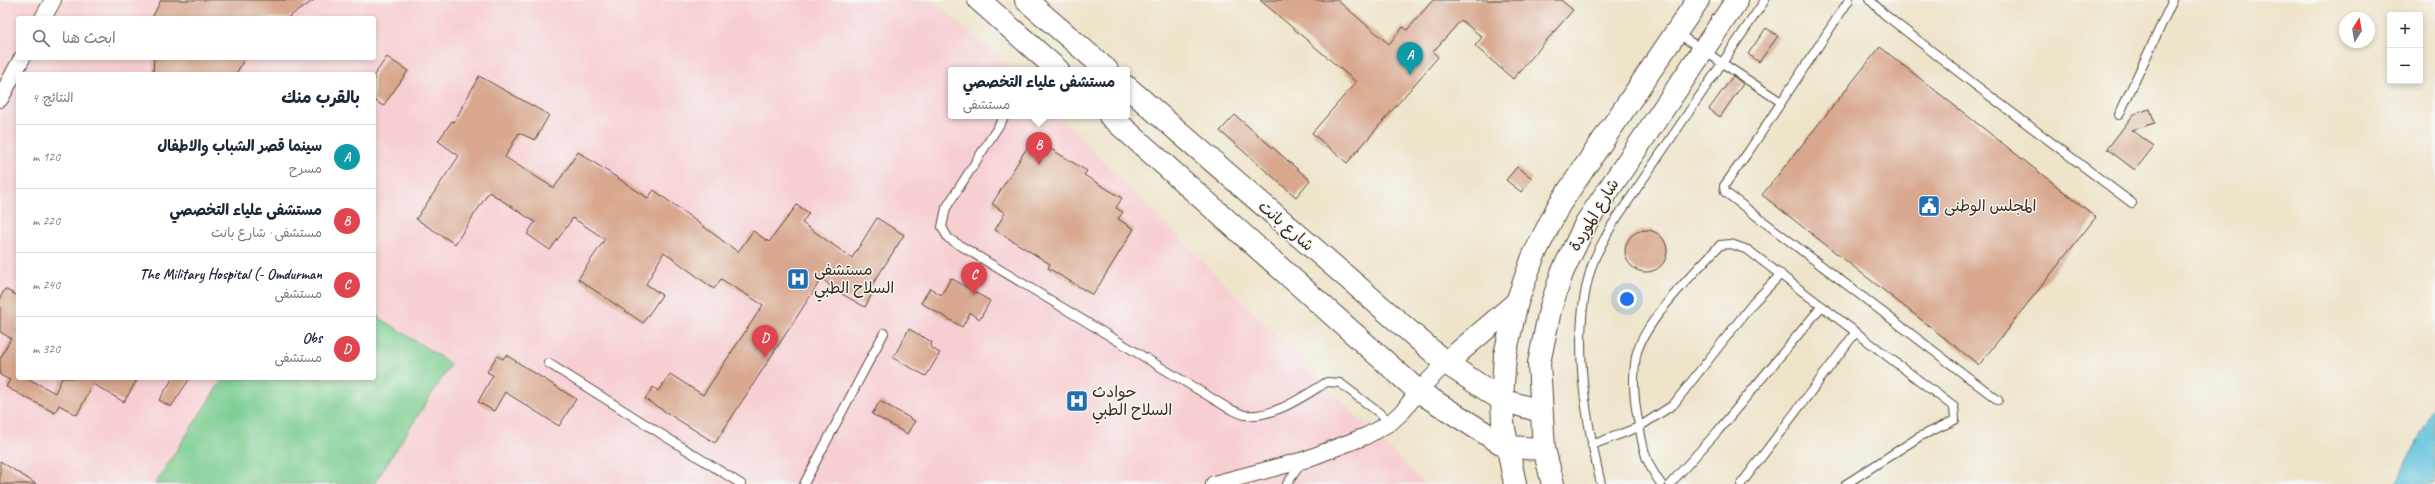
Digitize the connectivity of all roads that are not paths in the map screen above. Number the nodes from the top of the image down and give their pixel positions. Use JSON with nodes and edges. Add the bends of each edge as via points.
{"nodes":[{"id":1,"x":53,"y":0,"type":"edge"},
{"id":2,"x":979,"y":0,"type":"edge"},
{"id":3,"x":1026,"y":0,"type":"edge"},
{"id":4,"x":1698,"y":0,"type":"edge"},
{"id":5,"x":1738,"y":0,"type":"edge"},
{"id":6,"x":1765,"y":0,"type":"edge"},
{"id":7,"x":1849,"y":0,"type":"edge"},
{"id":8,"x":1870,"y":0,"type":"edge"},
{"id":9,"x":2173,"y":0,"type":"edge"},
{"id":10,"x":44,"y":16,"type":"edge"},
{"id":11,"x":1676,"y":32,"type":"junction"},
{"id":12,"x":1704,"y":49,"type":"junction"},
{"id":13,"x":21,"y":60,"type":"edge"},
{"id":14,"x":1722,"y":61,"type":"junction"},
{"id":15,"x":1049,"y":67,"type":"edge"},
{"id":16,"x":1104,"y":67,"type":"edge"},
{"id":17,"x":1130,"y":90,"type":"edge"},
{"id":18,"x":0,"y":100,"type":"edge"},
{"id":19,"x":1782,"y":102,"type":"junction"},
{"id":20,"x":2119,"y":115,"type":"dead end"},
{"id":21,"x":1003,"y":119,"type":"edge"},
{"id":22,"x":1113,"y":119,"type":"edge"},
{"id":23,"x":2132,"y":203,"type":"dead end"},
{"id":24,"x":1781,"y":274,"type":"junction"},
{"id":25,"x":1517,"y":302,"type":"junction"},
{"id":26,"x":1822,"y":306,"type":"junction"},
{"id":27,"x":1856,"y":332,"type":"junction"},
{"id":28,"x":884,"y":333,"type":"dead end"},
{"id":29,"x":548,"y":363,"type":"dead end"},
{"id":30,"x":1446,"y":363,"type":"junction"},
{"id":31,"x":1418,"y":391,"type":"junction"},
{"id":32,"x":1502,"y":400,"type":"junction"},
{"id":33,"x":1998,"y":400,"type":"dead end"},
{"id":34,"x":1540,"y":411,"type":"junction"},
{"id":35,"x":1391,"y":422,"type":"junction"},
{"id":36,"x":1639,"y":427,"type":"junction"},
{"id":37,"x":1592,"y":445,"type":"junction"},
{"id":38,"x":1507,"y":448,"type":"junction"},
{"id":39,"x":1544,"y":449,"type":"junction"},
{"id":40,"x":1304,"y":460,"type":"junction"},
{"id":41,"x":741,"y":484,"type":"edge"},
{"id":42,"x":804,"y":484,"type":"edge"},
{"id":43,"x":1214,"y":484,"type":"edge"},
{"id":44,"x":1287,"y":484,"type":"edge"},
{"id":45,"x":1515,"y":484,"type":"edge"},
{"id":46,"x":1553,"y":484,"type":"edge"},
{"id":47,"x":1601,"y":484,"type":"edge"},
{"id":48,"x":1661,"y":484,"type":"edge"},
{"id":49,"x":1670,"y":484,"type":"edge"},
{"id":50,"x":1741,"y":484,"type":"edge"},
{"id":51,"x":1846,"y":484,"type":"edge"}],
"edges":[{"from":1,"to":10,"type":"street"},
{"from":2,"to":15,"type":"main road"},
{"from":3,"to":16,"type":"main road"},
{"from":4,"to":11,"type":"main road","name":"شارع الموردة"},
{"from":5,"to":12,"type":"main road","name":"شارع الموردة"},
{"from":6,"to":14,"type":"lane"},
{"from":7,"to":19,"type":"lane"},
{"from":8,"to":23,"type":"lane","via":[[1884,14]]},
{"from":9,"to":20,"type":"lane"},
{"from":11,"to":12,"type":"lane"},
{"from":11,"to":25,"type":"main road","name":"شارع الموردة","via":[[1559,205],[1533,257]]},
{"from":12,"to":14,"type":"lane"},
{"from":12,"to":34,"type":"main road","name":"شارع الموردة","via":[[1575,243],[1550,310],[1539,363]]},
{"from":13,"to":18,"type":"street"},
{"from":14,"to":19,"type":"lane"},
{"from":14,"to":37,"type":"lane","via":[[1612,225],[1594,261],[1581,318],[1581,343]]},
{"from":17,"to":30,"type":"main road","name":"شارع بانت"},
{"from":19,"to":33,"type":"lane","via":[[1724,186],[1724,192]]},
{"from":21,"to":35,"type":"lane","via":[[946,208],[942,227],[948,238],[1221,404],[1244,415],[1258,415],[1278,409],[1327,382],[1334,381]]},
{"from":22,"to":31,"type":"main road"},
{"from":24,"to":26,"type":"lane"},
{"from":24,"to":36,"type":"lane","via":[[1753,303],[1673,406]]},
{"from":24,"to":36,"type":"lane","via":[[1748,250],[1731,244],[1720,245],[1652,323],[1641,341],[1636,355],[1634,385],[1634,402]]},
{"from":25,"to":30,"type":"main road"},
{"from":25,"to":32,"type":"main road","name":"شارع الموردة","via":[[1505,355]]},
{"from":26,"to":27,"type":"lane"},
{"from":26,"to":49,"type":"lane"},
{"from":27,"to":50,"type":"lane"},
{"from":27,"to":51,"type":"lane","via":[[1954,407],[1956,413],[1955,420],[1919,436]]},
{"from":28,"to":42,"type":"lane"},
{"from":29,"to":41,"type":"lane"},
{"from":30,"to":31,"type":"street"},
{"from":30,"to":32,"type":"main road","name":"شارع بانت"},
{"from":31,"to":35,"type":"street"},
{"from":31,"to":38,"type":"main road"},
{"from":32,"to":34,"type":"main road","name":"شارع بانت"},
{"from":32,"to":38,"type":"main road","name":"شارع الموردة"},
{"from":34,"to":39,"type":"main road","name":"شارع الموردة"},
{"from":35,"to":40,"type":"street","via":[[1366,436]]},
{"from":36,"to":37,"type":"lane"},
{"from":36,"to":48,"type":"lane","via":[[1649,467]]},
{"from":37,"to":47,"type":"lane"},
{"from":38,"to":39,"type":"main road"},
{"from":38,"to":45,"type":"main road","name":"شارع الموردة"},
{"from":39,"to":46,"type":"main road","name":"شارع الموردة"},
{"from":40,"to":43,"type":"street"},
{"from":40,"to":44,"type":"lane"}]}
